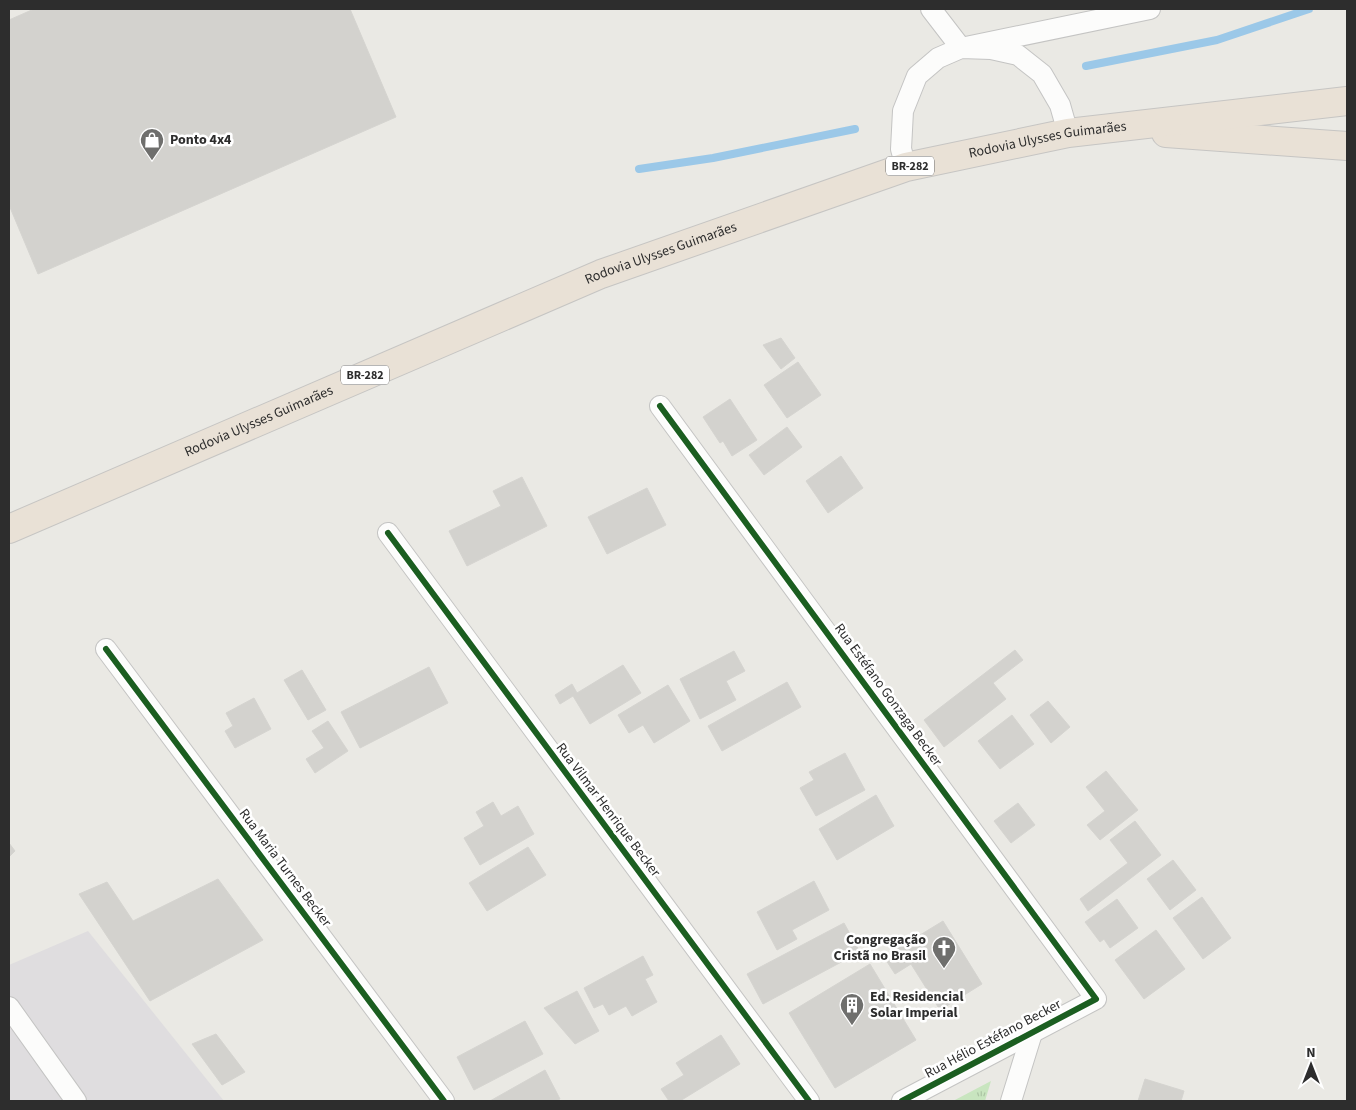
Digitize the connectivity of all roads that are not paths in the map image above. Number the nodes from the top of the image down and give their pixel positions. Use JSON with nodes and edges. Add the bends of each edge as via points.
{"nodes":[{"id":1,"x":931,"y":9,"type":"edge"},
{"id":2,"x":1150,"y":9,"type":"edge"},
{"id":3,"x":961,"y":48,"type":"junction"},
{"id":4,"x":1347,"y":101,"type":"edge"},
{"id":5,"x":1102,"y":128,"type":"junction"},
{"id":6,"x":1068,"y":133,"type":"junction"},
{"id":7,"x":1347,"y":146,"type":"edge"},
{"id":8,"x":906,"y":167,"type":"junction"},
{"id":9,"x":660,"y":406,"type":"dead end"},
{"id":10,"x":9,"y":529,"type":"edge"},
{"id":11,"x":388,"y":533,"type":"dead end"},
{"id":12,"x":106,"y":649,"type":"dead end"},
{"id":13,"x":1096,"y":999,"type":"joint"},
{"id":14,"x":9,"y":1007,"type":"edge"},
{"id":15,"x":1032,"y":1033,"type":"junction"},
{"id":16,"x":76,"y":1101,"type":"edge"},
{"id":17,"x":444,"y":1101,"type":"edge"},
{"id":18,"x":809,"y":1101,"type":"edge"},
{"id":19,"x":902,"y":1101,"type":"edge"},
{"id":20,"x":1011,"y":1101,"type":"edge"}],
"edges":[{"from":1,"to":3,"type":"street"},
{"from":2,"to":3,"type":"street"},
{"from":3,"to":6,"type":"street","via":[[991,49],[1018,55],[1042,74],[1060,105]]},
{"from":3,"to":8,"type":"street","via":[[938,58],[917,76],[903,111],[902,149]]},
{"from":4,"to":5,"type":"highway","name":"Rodovia Ulysses Guimarães","number":"BR-282"},
{"from":5,"to":6,"type":"highway","name":"Rodovia Ulysses Guimarães","number":"BR-282"},
{"from":5,"to":7,"type":"highway"},
{"from":6,"to":8,"type":"highway","name":"Rodovia Ulysses Guimarães","number":"BR-282"},
{"from":8,"to":10,"type":"highway","name":"Rodovia Ulysses Guimarães","number":"BR-282","via":[[601,274]]},
{"from":9,"to":13,"type":"street","name":"Rua Estéfano Gonzaga Becker"},
{"from":11,"to":18,"type":"street","name":"Rua Vilmar Henrique Becker"},
{"from":12,"to":17,"type":"street","name":"Rua Maria Turnes Becker"},
{"from":13,"to":15,"type":"street","name":"Rua Hélio Estéfano Becker"},
{"from":14,"to":16,"type":"street"},
{"from":15,"to":19,"type":"street","name":"Rua Hélio Estéfano Becker"},
{"from":15,"to":20,"type":"street"}]}
